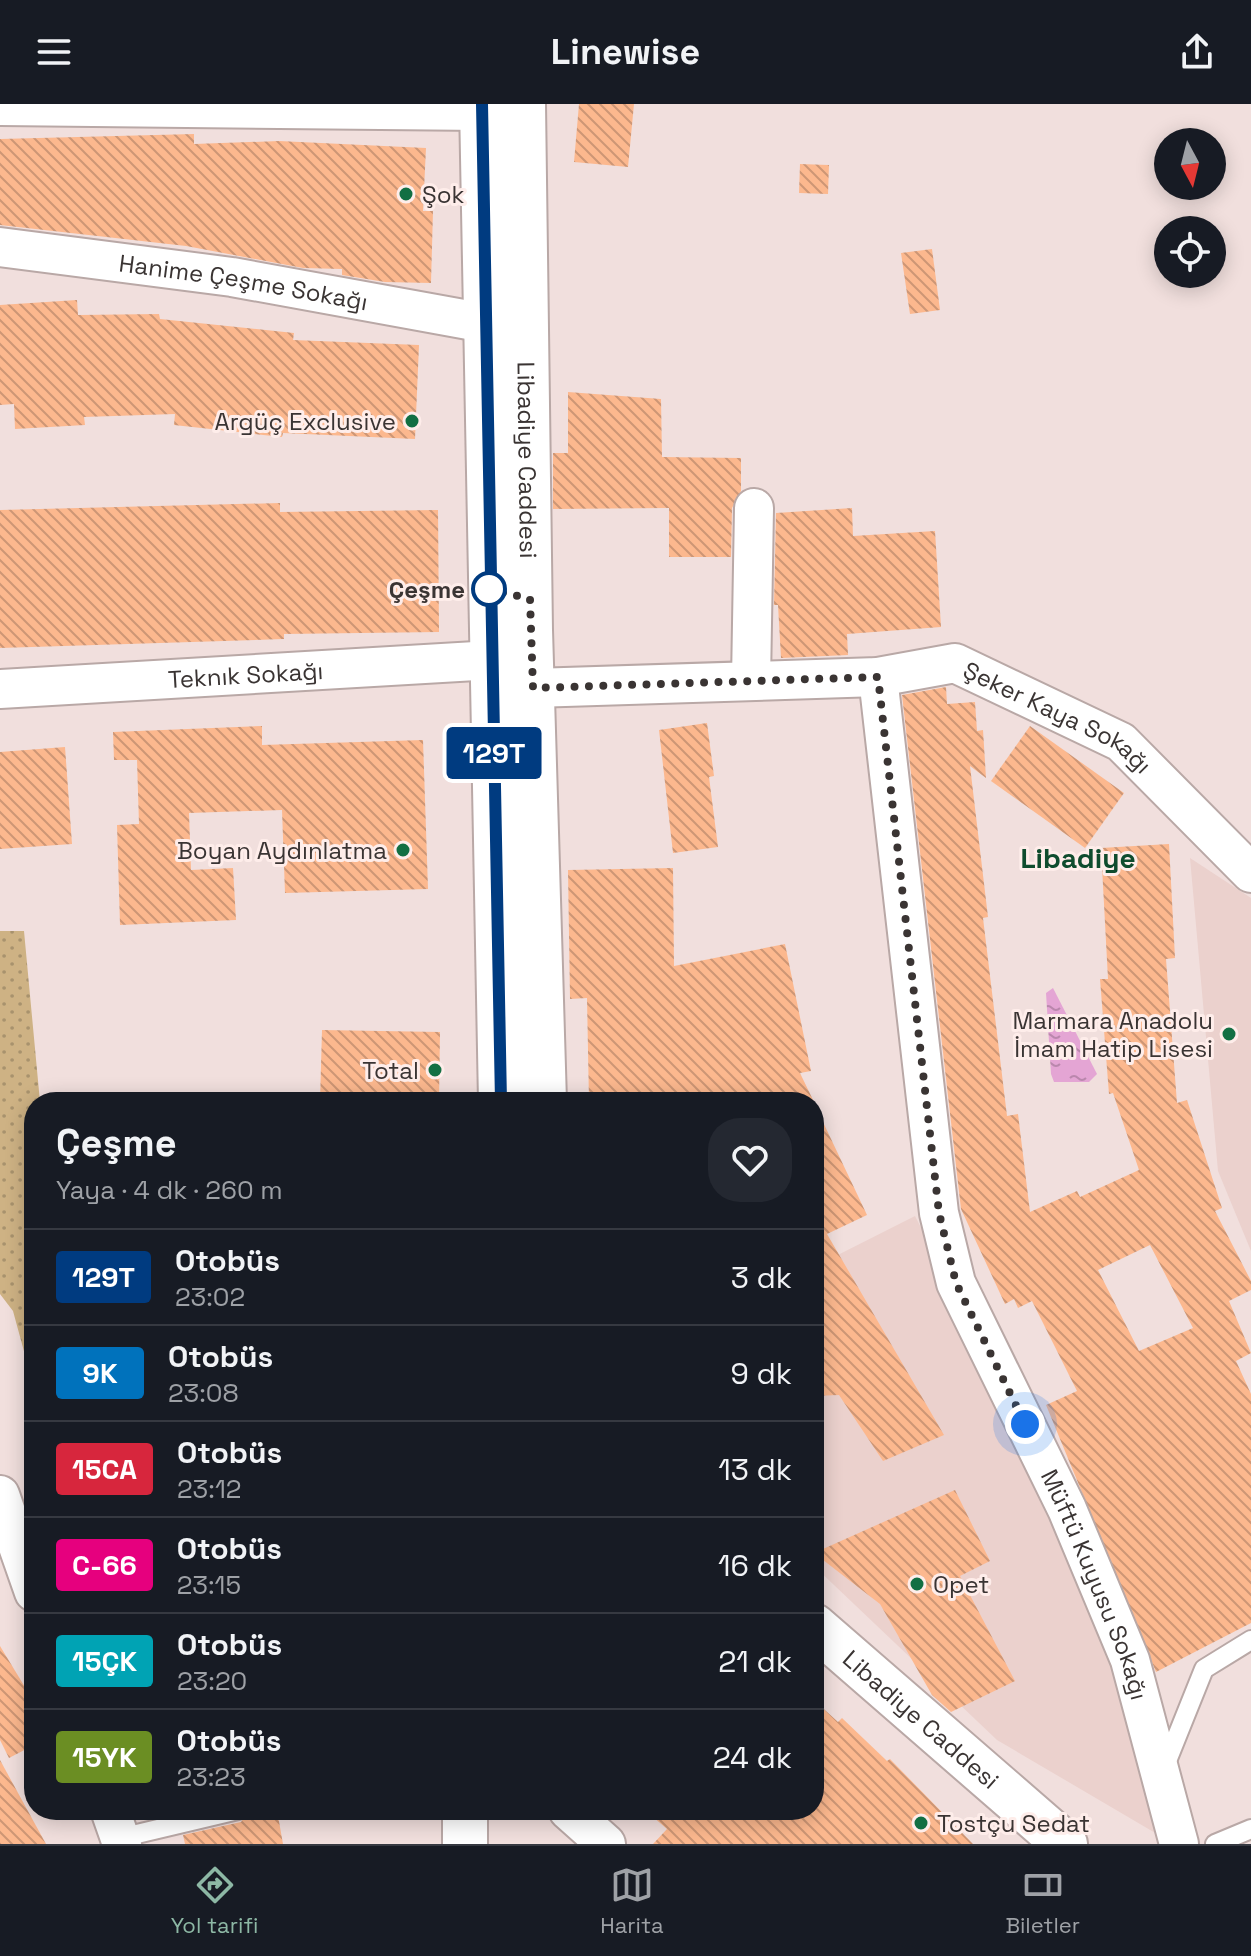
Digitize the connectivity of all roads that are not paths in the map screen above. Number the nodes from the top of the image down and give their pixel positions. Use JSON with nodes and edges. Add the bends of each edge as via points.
{"nodes":[{"id":1,"x":0,"y":106,"type":"edge"},
{"id":2,"x":496,"y":106,"type":"edge"},
{"id":3,"x":0,"y":247,"type":"edge"},
{"id":4,"x":485,"y":323,"type":"junction"},
{"id":5,"x":754,"y":508,"type":"dead end"},
{"id":6,"x":493,"y":660,"type":"junction"},
{"id":7,"x":878,"y":677,"type":"junction"},
{"id":8,"x":751,"y":681,"type":"junction"},
{"id":9,"x":533,"y":688,"type":"junction"},
{"id":10,"x":0,"y":689,"type":"edge"},
{"id":11,"x":1251,"y":873,"type":"edge"},
{"id":12,"x":501,"y":1092,"type":"edge"},
{"id":13,"x":544,"y":1092,"type":"edge"},
{"id":14,"x":0,"y":1495,"type":"edge"},
{"id":15,"x":24,"y":1563,"type":"edge"},
{"id":16,"x":824,"y":1635,"type":"edge"},
{"id":17,"x":1251,"y":1640,"type":"edge"},
{"id":18,"x":1161,"y":1776,"type":"junction"},
{"id":19,"x":181,"y":1820,"type":"edge"},
{"id":20,"x":465,"y":1820,"type":"edge"},
{"id":21,"x":579,"y":1820,"type":"edge"},
{"id":22,"x":1251,"y":1829,"type":"edge"},
{"id":23,"x":118,"y":1831,"type":"edge"},
{"id":24,"x":465,"y":1844,"type":"edge"},
{"id":25,"x":606,"y":1844,"type":"edge"},
{"id":26,"x":1064,"y":1844,"type":"edge"},
{"id":27,"x":1179,"y":1844,"type":"edge"},
{"id":28,"x":1215,"y":1844,"type":"edge"}],
"edges":[{"from":1,"to":2,"type":"street"},
{"from":2,"to":4,"type":"main road","name":"Libadiye Caddesi"},
{"from":2,"to":9,"type":"main road","name":"Libadiye Caddesi"},
{"from":3,"to":4,"type":"street","name":"Hanime Çeşme Sokağı","via":[[232,277]]},
{"from":4,"to":6,"type":"main road","name":"Libadiye Caddesi"},
{"from":5,"to":8,"type":"street"},
{"from":6,"to":10,"type":"street","name":"Teknık Sokağı"},
{"from":6,"to":12,"type":"main road","name":"Libadiye Caddesi"},
{"from":7,"to":8,"type":"street","name":"Şeker Kaya Sokağı"},
{"from":7,"to":11,"type":"street","name":"Şeker Kaya Sokağı","via":[[955,663],[1121,742]]},
{"from":7,"to":18,"type":"street","name":"Müftü Kuyusu Sokağı","via":[[939,1213],[956,1283],[1067,1509],[1130,1660]]},
{"from":8,"to":9,"type":"street","name":"Şeker Kaya Sokağı"},
{"from":9,"to":13,"type":"main road","name":"Libadiye Caddesi"},
{"from":14,"to":15,"type":"street"},
{"from":16,"to":26,"type":"main road","name":"Libadiye Caddesi"},
{"from":17,"to":18,"type":"lane","via":[[1204,1669]]},
{"from":18,"to":27,"type":"street","name":"Müftü Kuyusu Sokağı"},
{"from":19,"to":23,"type":"lane"},
{"from":20,"to":24,"type":"main road"},
{"from":21,"to":25,"type":"street"},
{"from":22,"to":28,"type":"lane"}]}
